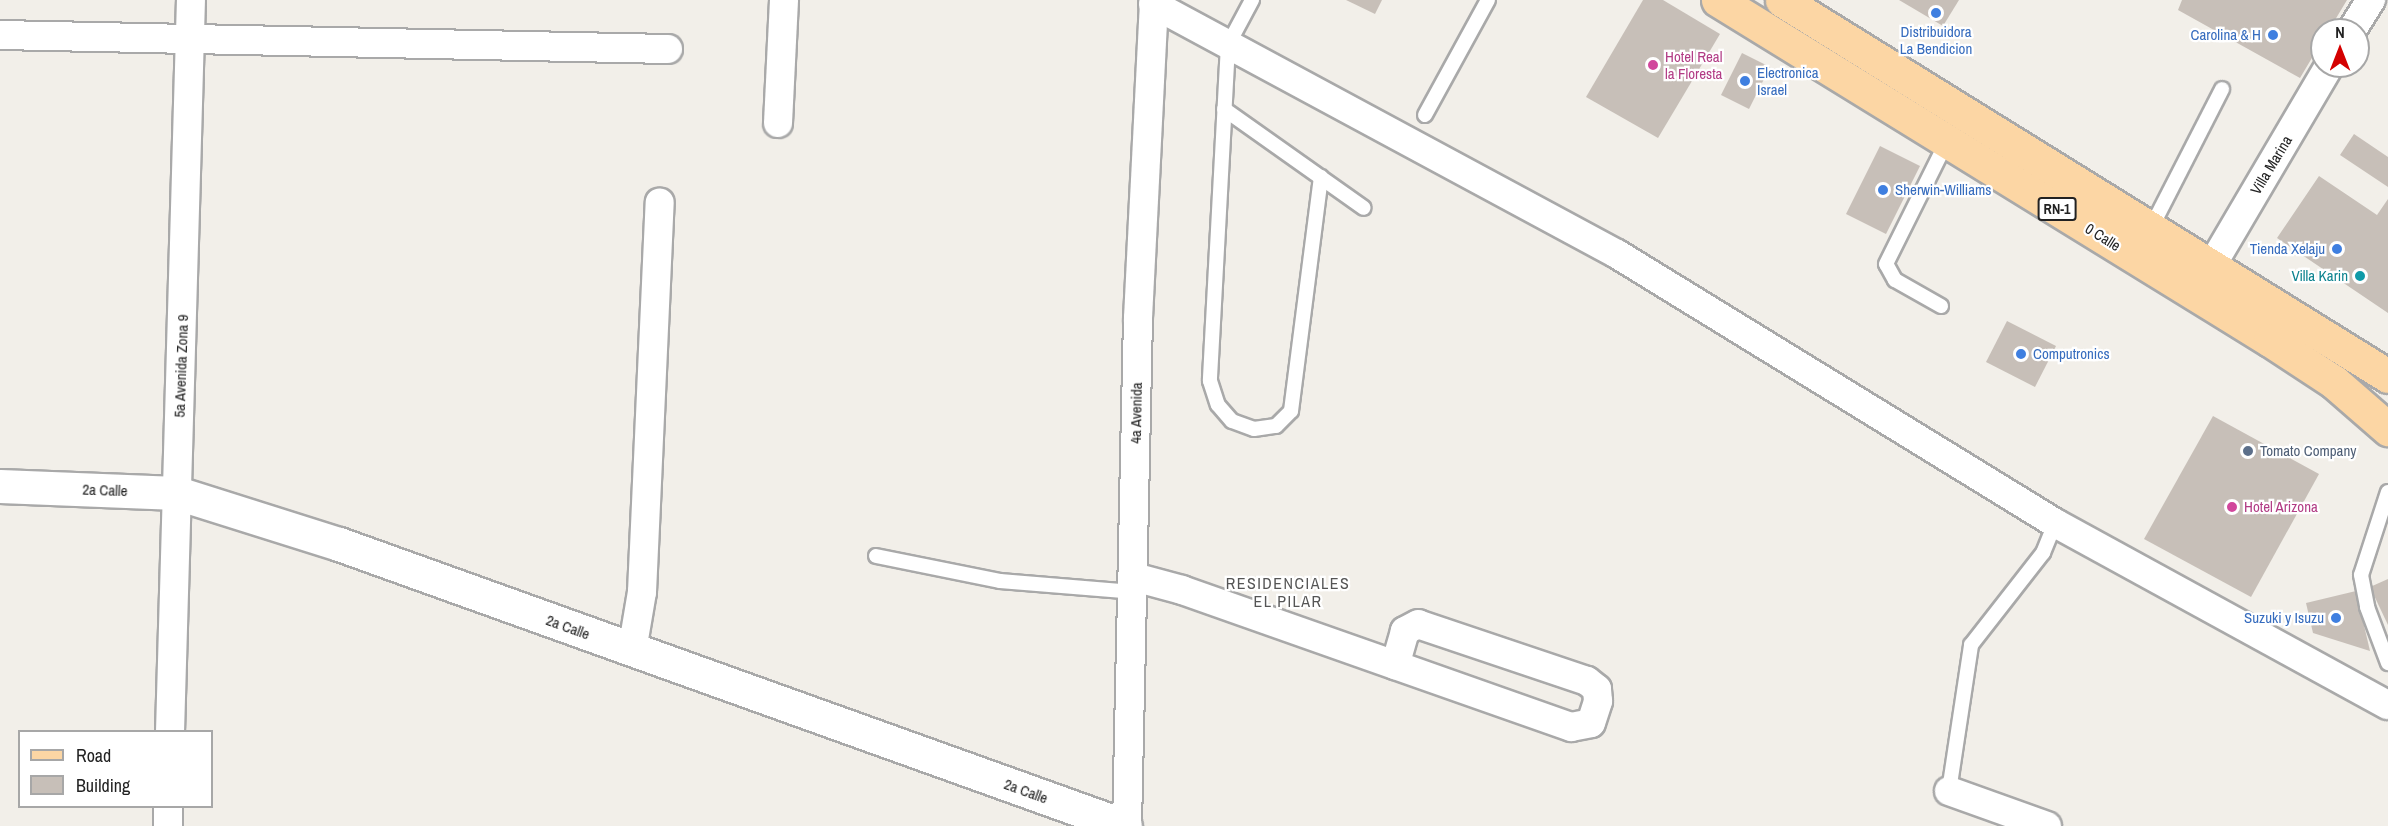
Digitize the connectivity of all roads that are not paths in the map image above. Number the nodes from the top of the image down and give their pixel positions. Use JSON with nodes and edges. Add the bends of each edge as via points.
{"nodes":[{"id":1,"x":191,"y":0,"type":"edge"},
{"id":2,"x":784,"y":0,"type":"edge"},
{"id":3,"x":1252,"y":0,"type":"edge"},
{"id":4,"x":1488,"y":0,"type":"edge"},
{"id":5,"x":1718,"y":0,"type":"edge"},
{"id":6,"x":1782,"y":0,"type":"edge"},
{"id":7,"x":2371,"y":0,"type":"edge"},
{"id":8,"x":1153,"y":2,"type":"edge"},
{"id":9,"x":2360,"y":18,"type":"edge"},
{"id":10,"x":0,"y":35,"type":"edge"},
{"id":11,"x":190,"y":39,"type":"junction"},
{"id":12,"x":1227,"y":45,"type":"junction"},
{"id":13,"x":668,"y":49,"type":"dead end"},
{"id":14,"x":2322,"y":78,"type":"edge"},
{"id":15,"x":2222,"y":89,"type":"dead end"},
{"id":16,"x":1224,"y":109,"type":"junction"},
{"id":17,"x":1425,"y":115,"type":"dead end"},
{"id":18,"x":778,"y":123,"type":"dead end"},
{"id":19,"x":1947,"y":141,"type":"junction"},
{"id":20,"x":1321,"y":177,"type":"junction"},
{"id":21,"x":660,"y":202,"type":"dead end"},
{"id":22,"x":1364,"y":208,"type":"dead end"},
{"id":23,"x":2151,"y":228,"type":"junction"},
{"id":24,"x":2212,"y":265,"type":"junction"},
{"id":25,"x":1941,"y":306,"type":"dead end"},
{"id":26,"x":2388,"y":376,"type":"edge"},
{"id":27,"x":2388,"y":429,"type":"edge"},
{"id":28,"x":0,"y":486,"type":"edge"},
{"id":29,"x":2388,"y":492,"type":"edge"},
{"id":30,"x":177,"y":493,"type":"junction"},
{"id":31,"x":2055,"y":523,"type":"junction"},
{"id":32,"x":876,"y":556,"type":"dead end"},
{"id":33,"x":1133,"y":585,"type":"junction"},
{"id":34,"x":632,"y":651,"type":"junction"},
{"id":35,"x":2388,"y":663,"type":"edge"},
{"id":36,"x":1395,"y":665,"type":"junction"},
{"id":37,"x":2388,"y":705,"type":"edge"},
{"id":38,"x":170,"y":730,"type":"edge"},
{"id":39,"x":1949,"y":791,"type":"joint"},
{"id":40,"x":168,"y":808,"type":"edge"},
{"id":41,"x":168,"y":826,"type":"edge"},
{"id":42,"x":1126,"y":826,"type":"edge"},
{"id":43,"x":2047,"y":826,"type":"edge"}],
"edges":[{"from":1,"to":11,"type":"street","name":"5a Avenida Zona 9"},
{"from":2,"to":18,"type":"street"},
{"from":3,"to":12,"type":"lane"},
{"from":4,"to":17,"type":"lane"},
{"from":5,"to":19,"type":"main road","name":"0 Calle","number":"RN-1"},
{"from":6,"to":23,"type":"main road","number":"RN-1"},
{"from":7,"to":9,"type":"street"},
{"from":8,"to":12,"type":"street"},
{"from":8,"to":33,"type":"street","name":"4a Avenida","via":[[1138,318]]},
{"from":10,"to":11,"type":"street"},
{"from":11,"to":13,"type":"street"},
{"from":11,"to":30,"type":"street","name":"5a Avenida Zona 9"},
{"from":12,"to":16,"type":"lane"},
{"from":12,"to":31,"type":"street","via":[[1617,254]]},
{"from":14,"to":24,"type":"street","name":"Villa Marina"},
{"from":15,"to":23,"type":"lane"},
{"from":16,"to":20,"type":"lane"},
{"from":16,"to":20,"type":"lane","via":[[1210,381],[1218,405],[1232,421],[1254,429],[1276,426],[1292,411]]},
{"from":19,"to":25,"type":"lane","via":[[1886,264],[1895,280]]},
{"from":19,"to":27,"type":"main road","name":"0 Calle","number":"RN-1","via":[[2270,340],[2334,382]]},
{"from":20,"to":22,"type":"lane"},
{"from":21,"to":34,"type":"street","via":[[643,580]]},
{"from":23,"to":24,"type":"main road","number":"RN-1"},
{"from":24,"to":26,"type":"main road","number":"RN-1"},
{"from":28,"to":30,"type":"street","name":"2a Calle"},
{"from":29,"to":35,"type":"lane","via":[[2361,574],[2373,626]]},
{"from":30,"to":34,"type":"street","name":"2a Calle","via":[[339,544]]},
{"from":30,"to":38,"type":"street","name":"5a Avenida Zona 9"},
{"from":31,"to":37,"type":"street"},
{"from":31,"to":39,"type":"lane","via":[[2043,553],[1971,645]]},
{"from":32,"to":33,"type":"lane","via":[[1000,581]]},
{"from":33,"to":36,"type":"street"},
{"from":33,"to":42,"type":"street","name":"4a Avenida"},
{"from":34,"to":42,"type":"street","name":"2a Calle"},
{"from":36,"to":36,"type":"street","via":[[1571,727],[1591,723],[1598,701],[1597,689],[1587,681],[1418,624],[1406,631]]},
{"from":39,"to":43,"type":"street"},
{"from":40,"to":41,"type":"street"}]}
